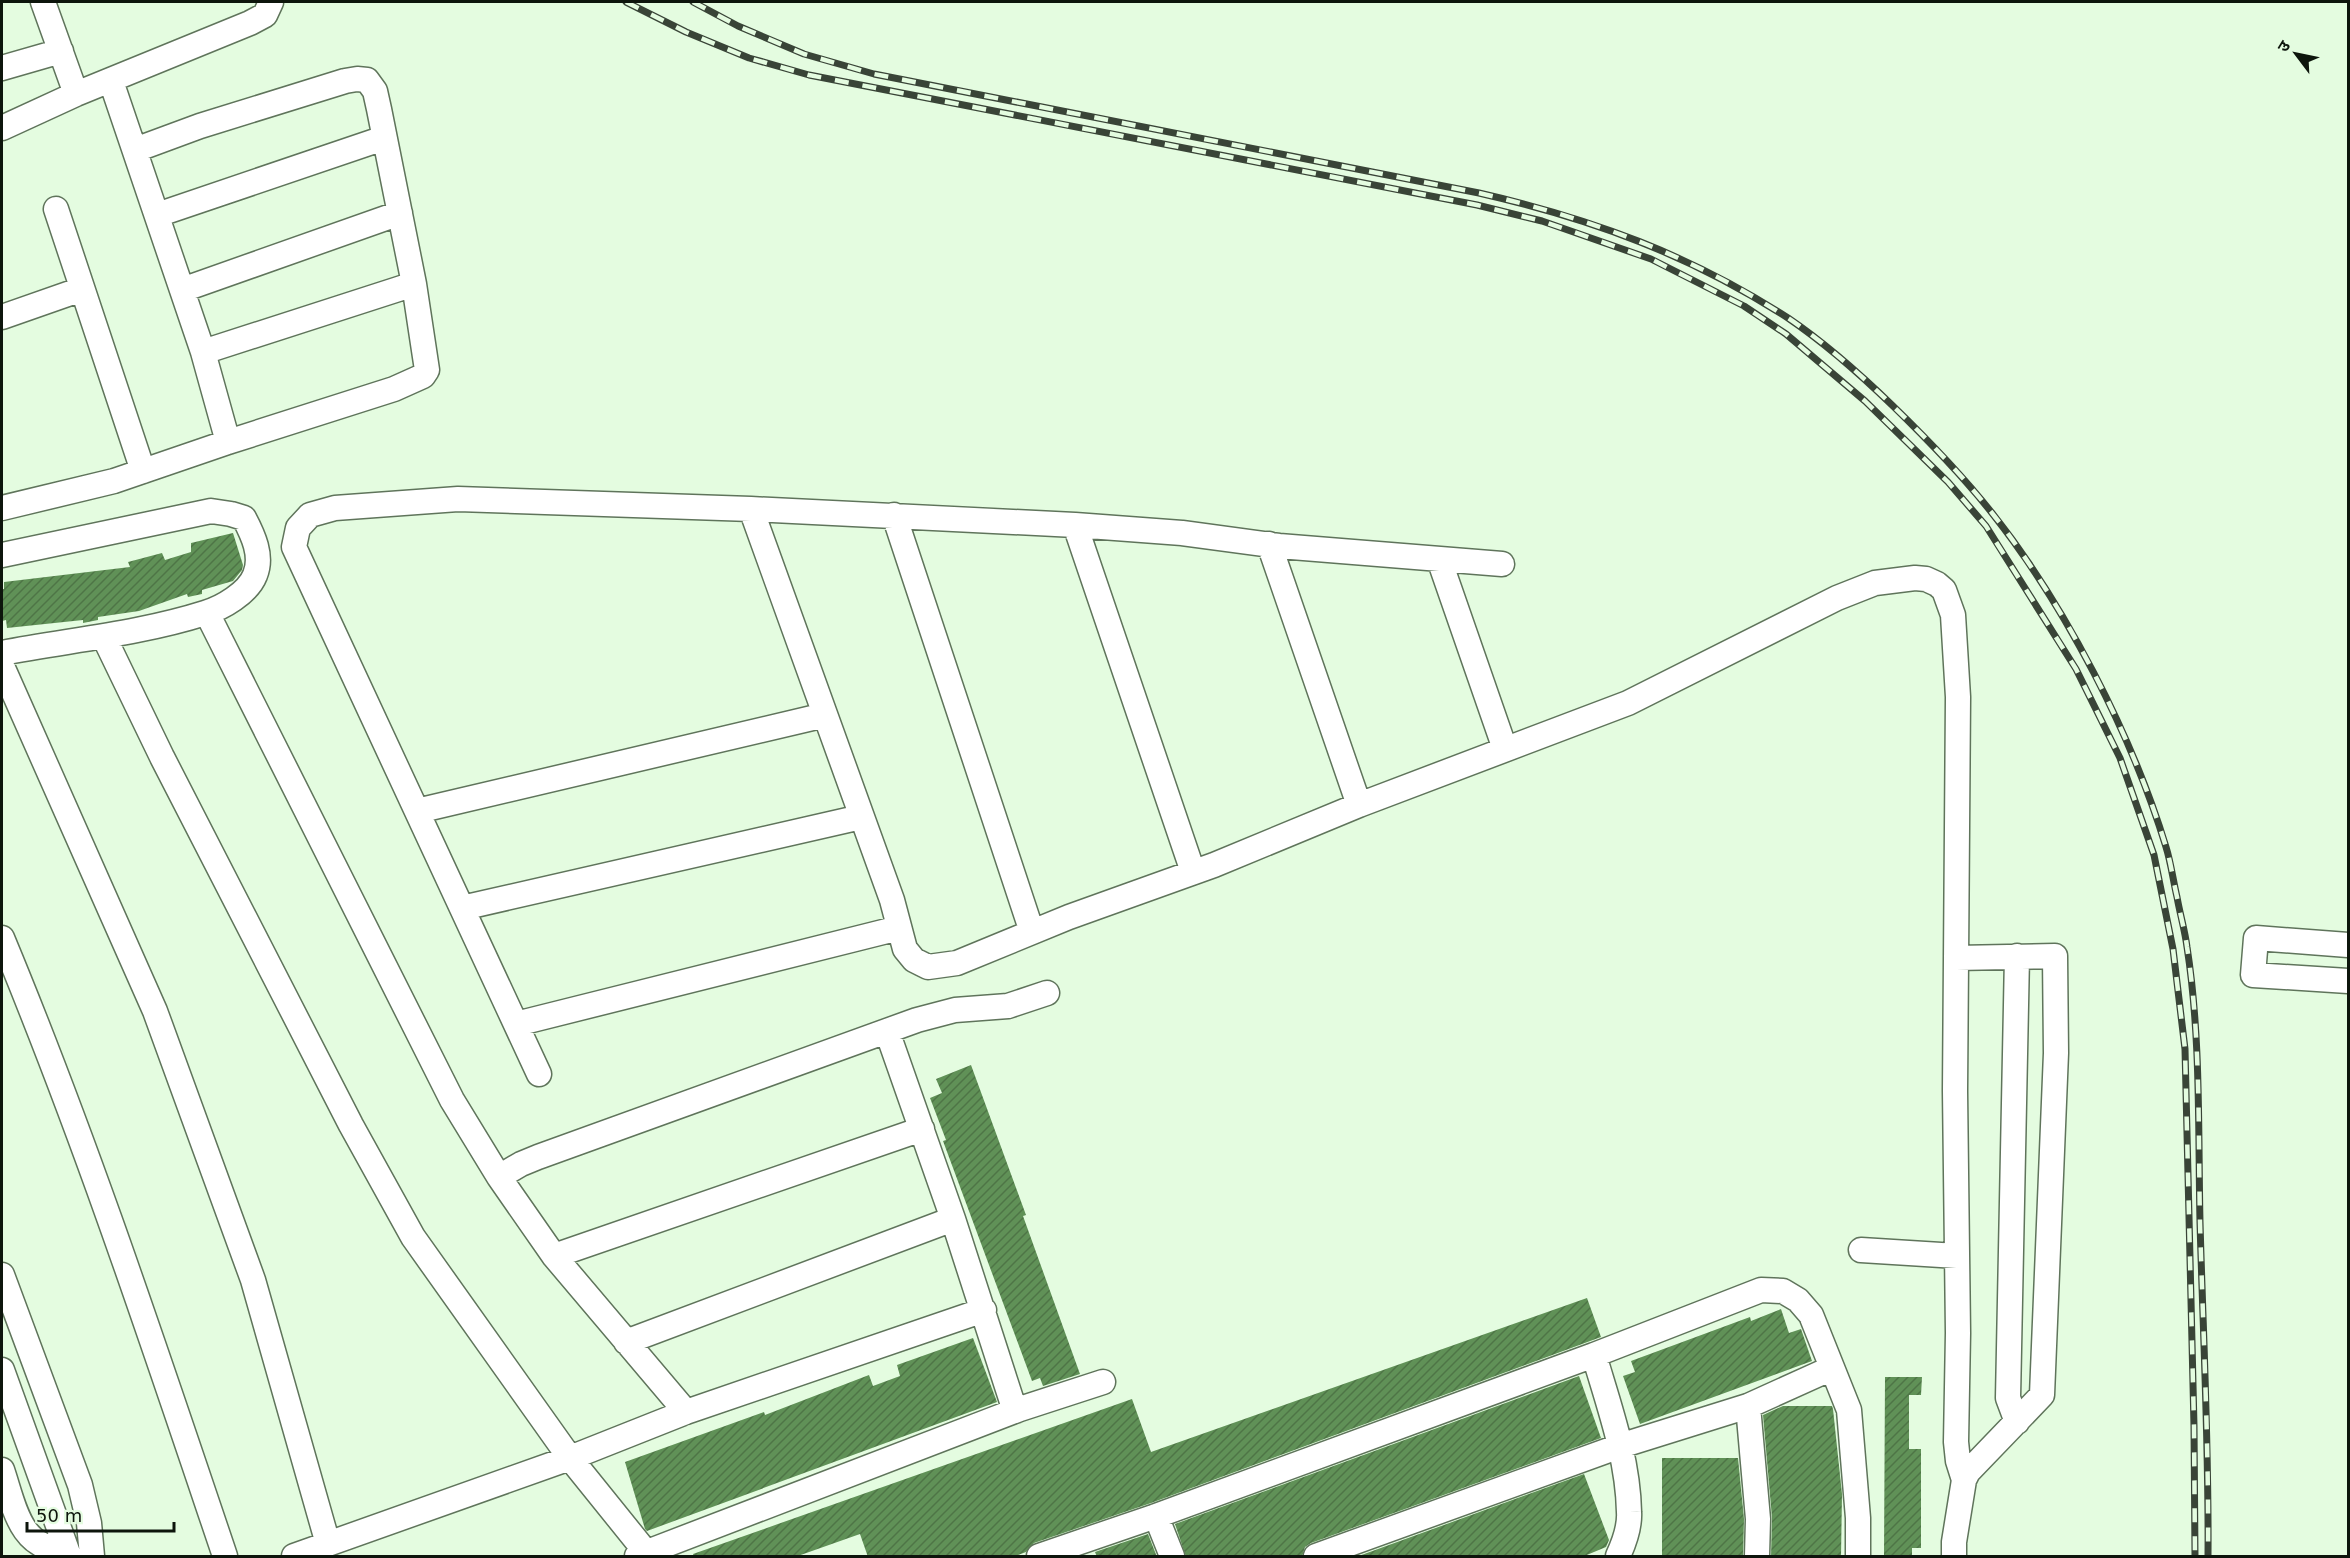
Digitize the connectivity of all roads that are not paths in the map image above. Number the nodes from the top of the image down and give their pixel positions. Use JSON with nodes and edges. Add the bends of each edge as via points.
{"nodes":[{"id":1,"x":43,"y":2,"type":"edge"},
{"id":2,"x":272,"y":2,"type":"edge"},
{"id":3,"x":61,"y":51,"type":"junction"},
{"id":4,"x":2,"y":68,"type":"edge"},
{"id":5,"x":111,"y":81,"type":"junction"},
{"id":6,"x":76,"y":94,"type":"junction"},
{"id":7,"x":2,"y":128,"type":"edge"},
{"id":8,"x":384,"y":138,"type":"junction"},
{"id":9,"x":135,"y":150,"type":"junction"},
{"id":10,"x":56,"y":209,"type":"dead end"},
{"id":11,"x":399,"y":213,"type":"junction"},
{"id":12,"x":157,"y":215,"type":"junction"},
{"id":13,"x":414,"y":284,"type":"junction"},
{"id":14,"x":82,"y":289,"type":"junction"},
{"id":15,"x":182,"y":290,"type":"junction"},
{"id":16,"x":2,"y":317,"type":"edge"},
{"id":17,"x":203,"y":352,"type":"junction"},
{"id":18,"x":228,"y":442,"type":"junction"},
{"id":19,"x":143,"y":471,"type":"junction"},
{"id":20,"x":2,"y":508,"type":"edge"},
{"id":21,"x":751,"y":508,"type":"junction"},
{"id":22,"x":894,"y":515,"type":"junction"},
{"id":23,"x":1076,"y":525,"type":"junction"},
{"id":24,"x":1269,"y":544,"type":"junction"},
{"id":25,"x":2,"y":555,"type":"edge"},
{"id":26,"x":1439,"y":559,"type":"junction"},
{"id":27,"x":1502,"y":564,"type":"dead end"},
{"id":28,"x":207,"y":613,"type":"junction"},
{"id":29,"x":104,"y":637,"type":"junction"},
{"id":30,"x":2,"y":653,"type":"edge"},
{"id":31,"x":2,"y":666,"type":"edge"},
{"id":32,"x":825,"y":715,"type":"junction"},
{"id":33,"x":1505,"y":749,"type":"junction"},
{"id":34,"x":1359,"y":805,"type":"junction"},
{"id":35,"x":417,"y":811,"type":"junction"},
{"id":36,"x":861,"y":817,"type":"junction"},
{"id":37,"x":1193,"y":872,"type":"junction"},
{"id":38,"x":462,"y":908,"type":"junction"},
{"id":39,"x":899,"y":928,"type":"junction"},
{"id":40,"x":1032,"y":932,"type":"junction"},
{"id":41,"x":2,"y":938,"type":"edge"},
{"id":42,"x":2349,"y":945,"type":"edge"},
{"id":43,"x":2017,"y":956,"type":"junction"},
{"id":44,"x":1956,"y":958,"type":"junction"},
{"id":45,"x":2349,"y":981,"type":"edge"},
{"id":46,"x":1047,"y":993,"type":"dead end"},
{"id":47,"x":516,"y":1024,"type":"junction"},
{"id":48,"x":887,"y":1030,"type":"junction"},
{"id":49,"x":539,"y":1074,"type":"dead end"},
{"id":50,"x":922,"y":1129,"type":"junction"},
{"id":51,"x":499,"y":1178,"type":"junction"},
{"id":52,"x":953,"y":1219,"type":"junction"},
{"id":53,"x":1861,"y":1250,"type":"dead end"},
{"id":54,"x":554,"y":1256,"type":"junction"},
{"id":55,"x":1957,"y":1256,"type":"junction"},
{"id":56,"x":2,"y":1275,"type":"edge"},
{"id":57,"x":984,"y":1310,"type":"junction"},
{"id":58,"x":626,"y":1342,"type":"junction"},
{"id":59,"x":1594,"y":1355,"type":"junction"},
{"id":60,"x":1832,"y":1368,"type":"junction"},
{"id":61,"x":2,"y":1370,"type":"edge"},
{"id":62,"x":1103,"y":1382,"type":"dead end"},
{"id":63,"x":1749,"y":1406,"type":"junction"},
{"id":64,"x":1015,"y":1411,"type":"junction"},
{"id":65,"x":686,"y":1412,"type":"junction"},
{"id":66,"x":2017,"y":1422,"type":"junction"},
{"id":67,"x":1620,"y":1446,"type":"junction"},
{"id":68,"x":570,"y":1458,"type":"junction"},
{"id":69,"x":2,"y":1470,"type":"edge"},
{"id":70,"x":1964,"y":1480,"type":"junction"},
{"id":71,"x":1156,"y":1516,"type":"junction"},
{"id":72,"x":328,"y":1544,"type":"junction"},
{"id":73,"x":83,"y":1555,"type":"edge"},
{"id":74,"x":644,"y":1555,"type":"edge"},
{"id":75,"x":225,"y":1557,"type":"edge"},
{"id":76,"x":294,"y":1557,"type":"edge"},
{"id":77,"x":1039,"y":1557,"type":"edge"},
{"id":78,"x":1172,"y":1557,"type":"edge"},
{"id":79,"x":1316,"y":1557,"type":"edge"},
{"id":80,"x":1618,"y":1557,"type":"edge"},
{"id":81,"x":1757,"y":1557,"type":"edge"},
{"id":82,"x":1858,"y":1557,"type":"edge"},
{"id":83,"x":1954,"y":1557,"type":"edge"}],
"edges":[{"from":1,"to":3,"type":"street"},
{"from":2,"to":5,"type":"street","via":[[265,15],[250,23]]},
{"from":3,"to":4,"type":"street"},
{"from":3,"to":6,"type":"street"},
{"from":5,"to":6,"type":"street"},
{"from":5,"to":9,"type":"street"},
{"from":6,"to":7,"type":"street"},
{"from":8,"to":9,"type":"street","via":[[375,91],[367,80],[357,79]]},
{"from":8,"to":11,"type":"street"},
{"from":8,"to":12,"type":"street"},
{"from":9,"to":12,"type":"street"},
{"from":10,"to":14,"type":"street"},
{"from":11,"to":13,"type":"street"},
{"from":11,"to":15,"type":"street"},
{"from":12,"to":15,"type":"street"},
{"from":13,"to":17,"type":"street"},
{"from":13,"to":18,"type":"street","via":[[427,359],[428,370],[423,376],[394,389]]},
{"from":14,"to":16,"type":"street"},
{"from":14,"to":19,"type":"street"},
{"from":15,"to":17,"type":"street"},
{"from":17,"to":18,"type":"street"},
{"from":18,"to":19,"type":"street"},
{"from":19,"to":20,"type":"street"},
{"from":21,"to":22,"type":"street"},
{"from":21,"to":32,"type":"street"},
{"from":21,"to":35,"type":"street","via":[[458,499],[335,508],[310,515],[298,528],[294,547]]},
{"from":22,"to":23,"type":"street"},
{"from":22,"to":40,"type":"street"},
{"from":23,"to":24,"type":"street"},
{"from":23,"to":37,"type":"street"},
{"from":24,"to":26,"type":"street"},
{"from":24,"to":34,"type":"street"},
{"from":25,"to":28,"type":"street","via":[[211,511],[244,518],[254,537],[258,559],[255,576],[245,590]]},
{"from":26,"to":27,"type":"street"},
{"from":26,"to":33,"type":"street"},
{"from":28,"to":29,"type":"street"},
{"from":28,"to":51,"type":"street","via":[[452,1100]]},
{"from":29,"to":30,"type":"street"},
{"from":29,"to":68,"type":"street","via":[[351,1125],[413,1238]]},
{"from":31,"to":72,"type":"street","via":[[155,1011],[253,1280]]},
{"from":32,"to":35,"type":"street"},
{"from":32,"to":36,"type":"street"},
{"from":33,"to":34,"type":"street"},
{"from":33,"to":44,"type":"street","via":[[1628,703],[1837,598],[1875,583],[1926,579],[1944,590],[1949,601],[1956,649]]},
{"from":34,"to":37,"type":"street"},
{"from":35,"to":38,"type":"street"},
{"from":36,"to":38,"type":"street"},
{"from":36,"to":39,"type":"street"},
{"from":37,"to":40,"type":"street"},
{"from":38,"to":47,"type":"street"},
{"from":39,"to":40,"type":"street","via":[[905,949],[914,960],[928,967],[957,963]]},
{"from":39,"to":47,"type":"street"},
{"from":41,"to":75,"type":"street","via":[[130,1274]]},
{"from":42,"to":45,"type":"street","via":[[2256,938],[2253,975]]},
{"from":43,"to":44,"type":"street"},
{"from":43,"to":66,"type":"street","via":[[2008,1398]]},
{"from":43,"to":66,"type":"street","via":[[2055,956],[2056,1053],[2042,1395]]},
{"from":44,"to":55,"type":"street"},
{"from":46,"to":48,"type":"street","via":[[1008,1006],[955,1010]]},
{"from":47,"to":49,"type":"street"},
{"from":48,"to":50,"type":"street"},
{"from":48,"to":51,"type":"street","via":[[538,1157]]},
{"from":50,"to":52,"type":"street"},
{"from":50,"to":54,"type":"street"},
{"from":51,"to":54,"type":"street"},
{"from":52,"to":57,"type":"street"},
{"from":52,"to":58,"type":"street"},
{"from":53,"to":55,"type":"street"},
{"from":54,"to":58,"type":"street"},
{"from":55,"to":70,"type":"street","via":[[1956,1442]]},
{"from":56,"to":73,"type":"street","via":[[80,1485],[89,1523]]},
{"from":57,"to":64,"type":"street"},
{"from":57,"to":65,"type":"street"},
{"from":58,"to":65,"type":"street"},
{"from":59,"to":60,"type":"street","via":[[1733,1299],[1771,1290],[1798,1300],[1810,1315]]},
{"from":59,"to":67,"type":"street"},
{"from":59,"to":71,"type":"street"},
{"from":60,"to":63,"type":"street"},
{"from":60,"to":82,"type":"street","via":[[1849,1410]]},
{"from":61,"to":73,"type":"street"},
{"from":62,"to":64,"type":"street"},
{"from":63,"to":67,"type":"street"},
{"from":63,"to":81,"type":"street","via":[[1758,1519]]},
{"from":64,"to":74,"type":"street"},
{"from":65,"to":68,"type":"street"},
{"from":66,"to":70,"type":"street"},
{"from":67,"to":79,"type":"street"},
{"from":67,"to":80,"type":"street","via":[[1629,1513]]},
{"from":68,"to":72,"type":"street"},
{"from":68,"to":74,"type":"street"},
{"from":69,"to":73,"type":"street","via":[[29,1537],[54,1550]]},
{"from":70,"to":83,"type":"street"},
{"from":71,"to":77,"type":"street"},
{"from":71,"to":78,"type":"street"},
{"from":72,"to":76,"type":"street"}]}
